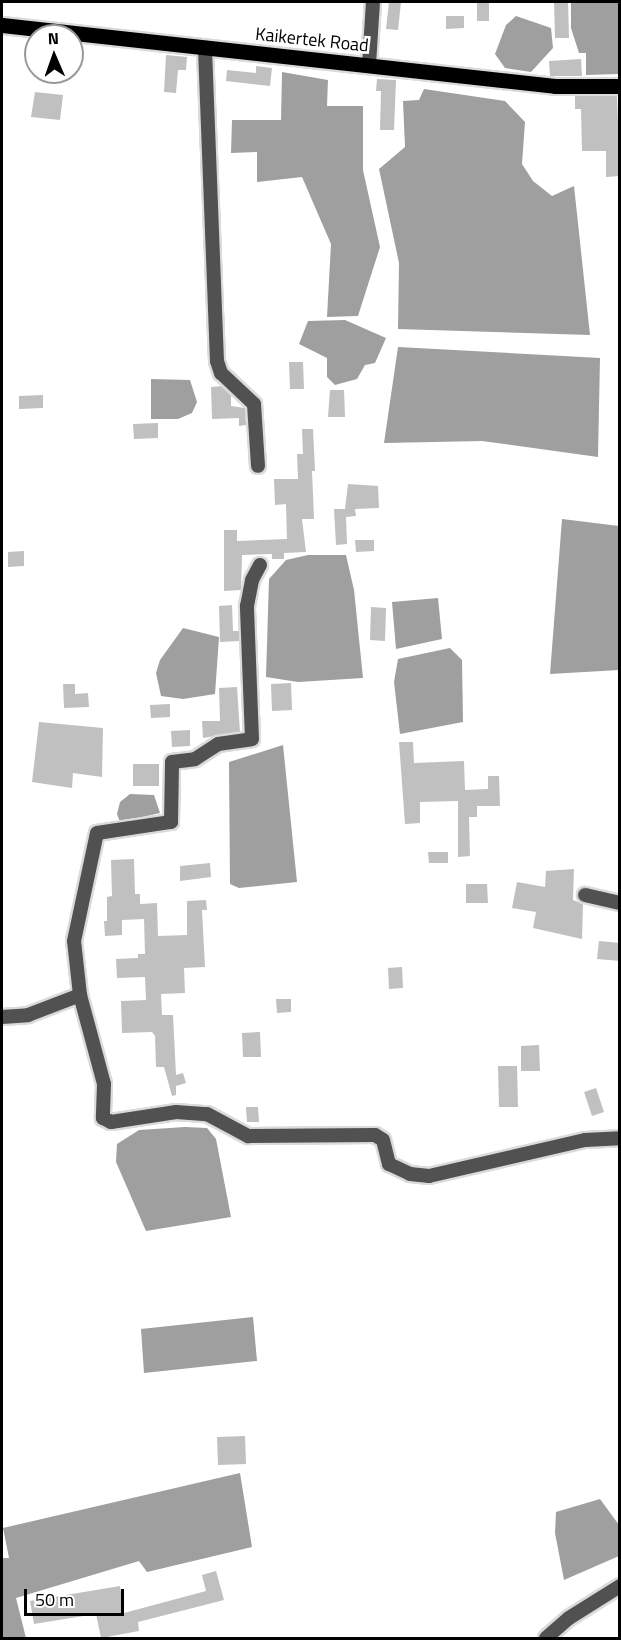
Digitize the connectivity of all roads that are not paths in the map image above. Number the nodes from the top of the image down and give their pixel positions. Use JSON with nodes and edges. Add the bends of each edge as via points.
{"nodes":[{"id":1,"x":374,"y":2,"type":"edge"},
{"id":2,"x":2,"y":25,"type":"edge"},
{"id":3,"x":205,"y":48,"type":"junction"},
{"id":4,"x":369,"y":65,"type":"junction"},
{"id":5,"x":620,"y":86,"type":"edge"},
{"id":6,"x":258,"y":466,"type":"dead end"},
{"id":7,"x":260,"y":565,"type":"dead end"},
{"id":8,"x":585,"y":895,"type":"dead end"},
{"id":9,"x":620,"y":903,"type":"edge"},
{"id":10,"x":80,"y":995,"type":"junction"},
{"id":11,"x":2,"y":1017,"type":"edge"},
{"id":12,"x":620,"y":1138,"type":"edge"},
{"id":13,"x":620,"y":1586,"type":"edge"},
{"id":14,"x":546,"y":1638,"type":"edge"}],
"edges":[{"from":1,"to":4,"type":"street"},
{"from":2,"to":3,"type":"main road","name":"Kaikertek Road"},
{"from":3,"to":4,"type":"main road","name":"Kaikertek Road"},
{"from":3,"to":6,"type":"street","via":[[217,361],[222,373],[254,404]]},
{"from":4,"to":5,"type":"main road","name":"Kaikertek Road","via":[[555,86]]},
{"from":7,"to":10,"type":"street","via":[[252,580],[247,606],[252,739],[218,744],[195,759],[172,762],[171,822],[97,833],[74,941]]},
{"from":8,"to":9,"type":"street"},
{"from":10,"to":11,"type":"street","via":[[28,1015]]},
{"from":10,"to":12,"type":"street","via":[[104,1084],[106,1121],[176,1112],[207,1114],[248,1136],[375,1135],[383,1140],[389,1164],[410,1174],[429,1176],[585,1140]]},
{"from":13,"to":14,"type":"street","via":[[569,1618]]}]}
